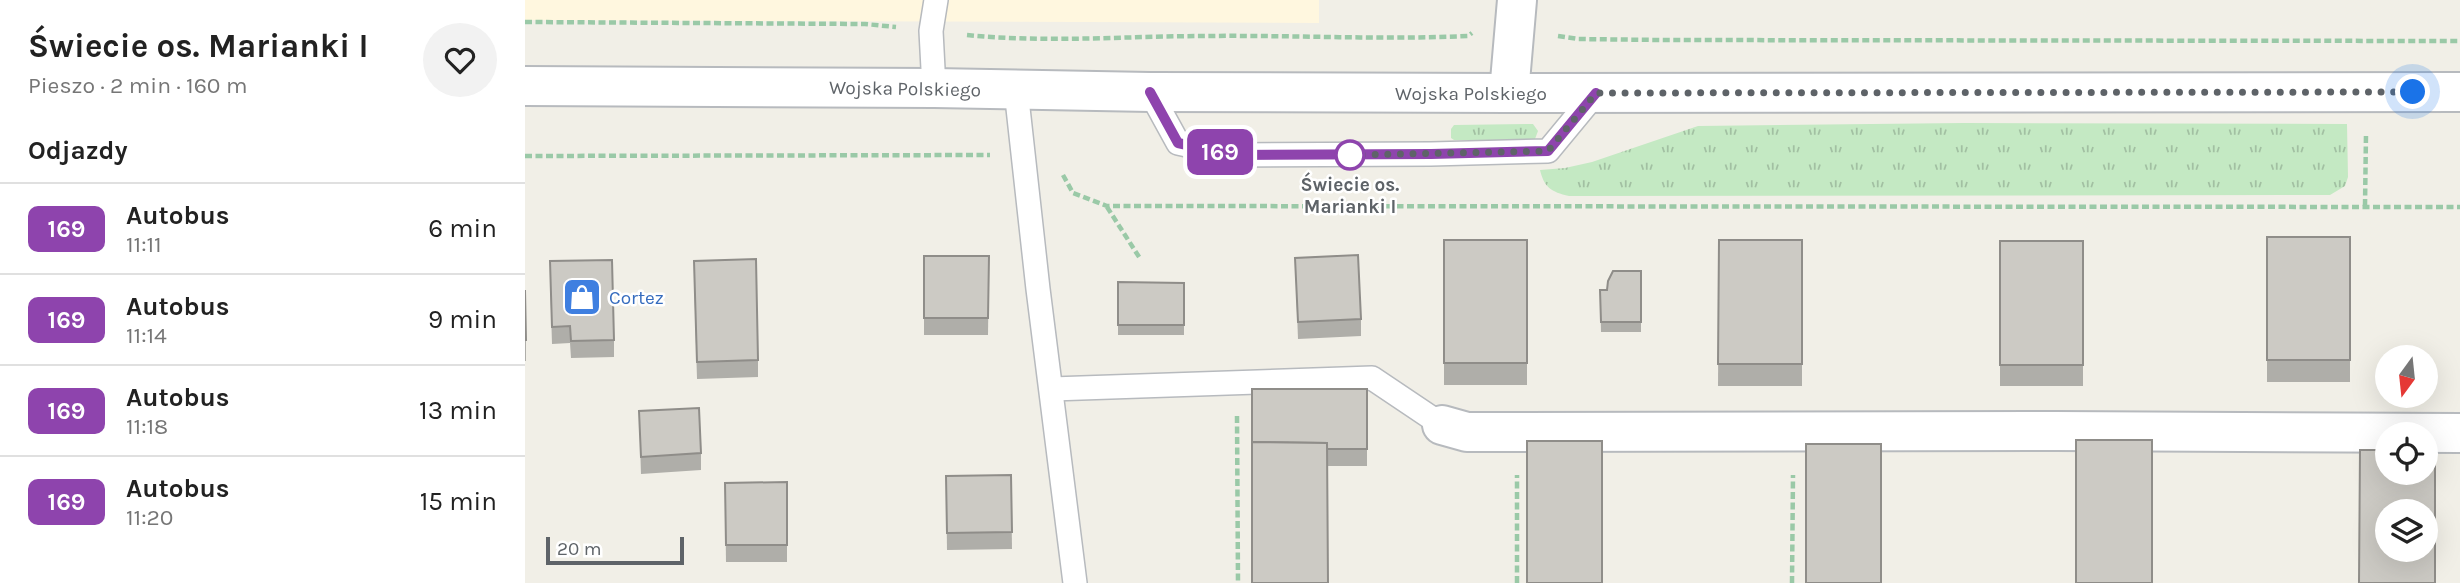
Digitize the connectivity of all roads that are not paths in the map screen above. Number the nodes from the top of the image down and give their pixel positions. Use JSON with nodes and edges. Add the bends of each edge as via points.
{"nodes":[{"id":1,"x":936,"y":0,"type":"edge"},
{"id":2,"x":1517,"y":0,"type":"edge"},
{"id":3,"x":525,"y":86,"type":"edge"},
{"id":4,"x":935,"y":88,"type":"junction"},
{"id":5,"x":1016,"y":90,"type":"junction"},
{"id":6,"x":1150,"y":92,"type":"junction"},
{"id":7,"x":2460,"y":92,"type":"edge"},
{"id":8,"x":1509,"y":93,"type":"junction"},
{"id":9,"x":1596,"y":93,"type":"junction"},
{"id":10,"x":1052,"y":389,"type":"junction"},
{"id":11,"x":1442,"y":425,"type":"joint"},
{"id":12,"x":2460,"y":433,"type":"edge"},
{"id":13,"x":1075,"y":583,"type":"edge"}],
"edges":[{"from":1,"to":4,"type":"lane","via":[[931,31]]},
{"from":2,"to":8,"type":"street"},
{"from":3,"to":4,"type":"street","name":"Wojska Polskiego"},
{"from":4,"to":5,"type":"street","name":"Wojska Polskiego"},
{"from":5,"to":6,"type":"street","name":"Wojska Polskiego"},
{"from":5,"to":10,"type":"lane"},
{"from":6,"to":8,"type":"street","name":"Wojska Polskiego"},
{"from":6,"to":9,"type":"lane","via":[[1178,143],[1231,155],[1548,151]]},
{"from":7,"to":9,"type":"street","name":"Wojska Polskiego"},
{"from":8,"to":9,"type":"street","name":"Wojska Polskiego"},
{"from":10,"to":11,"type":"lane","via":[[1372,378]]},
{"from":10,"to":13,"type":"lane"},
{"from":11,"to":12,"type":"street","via":[[1468,432]]}]}
